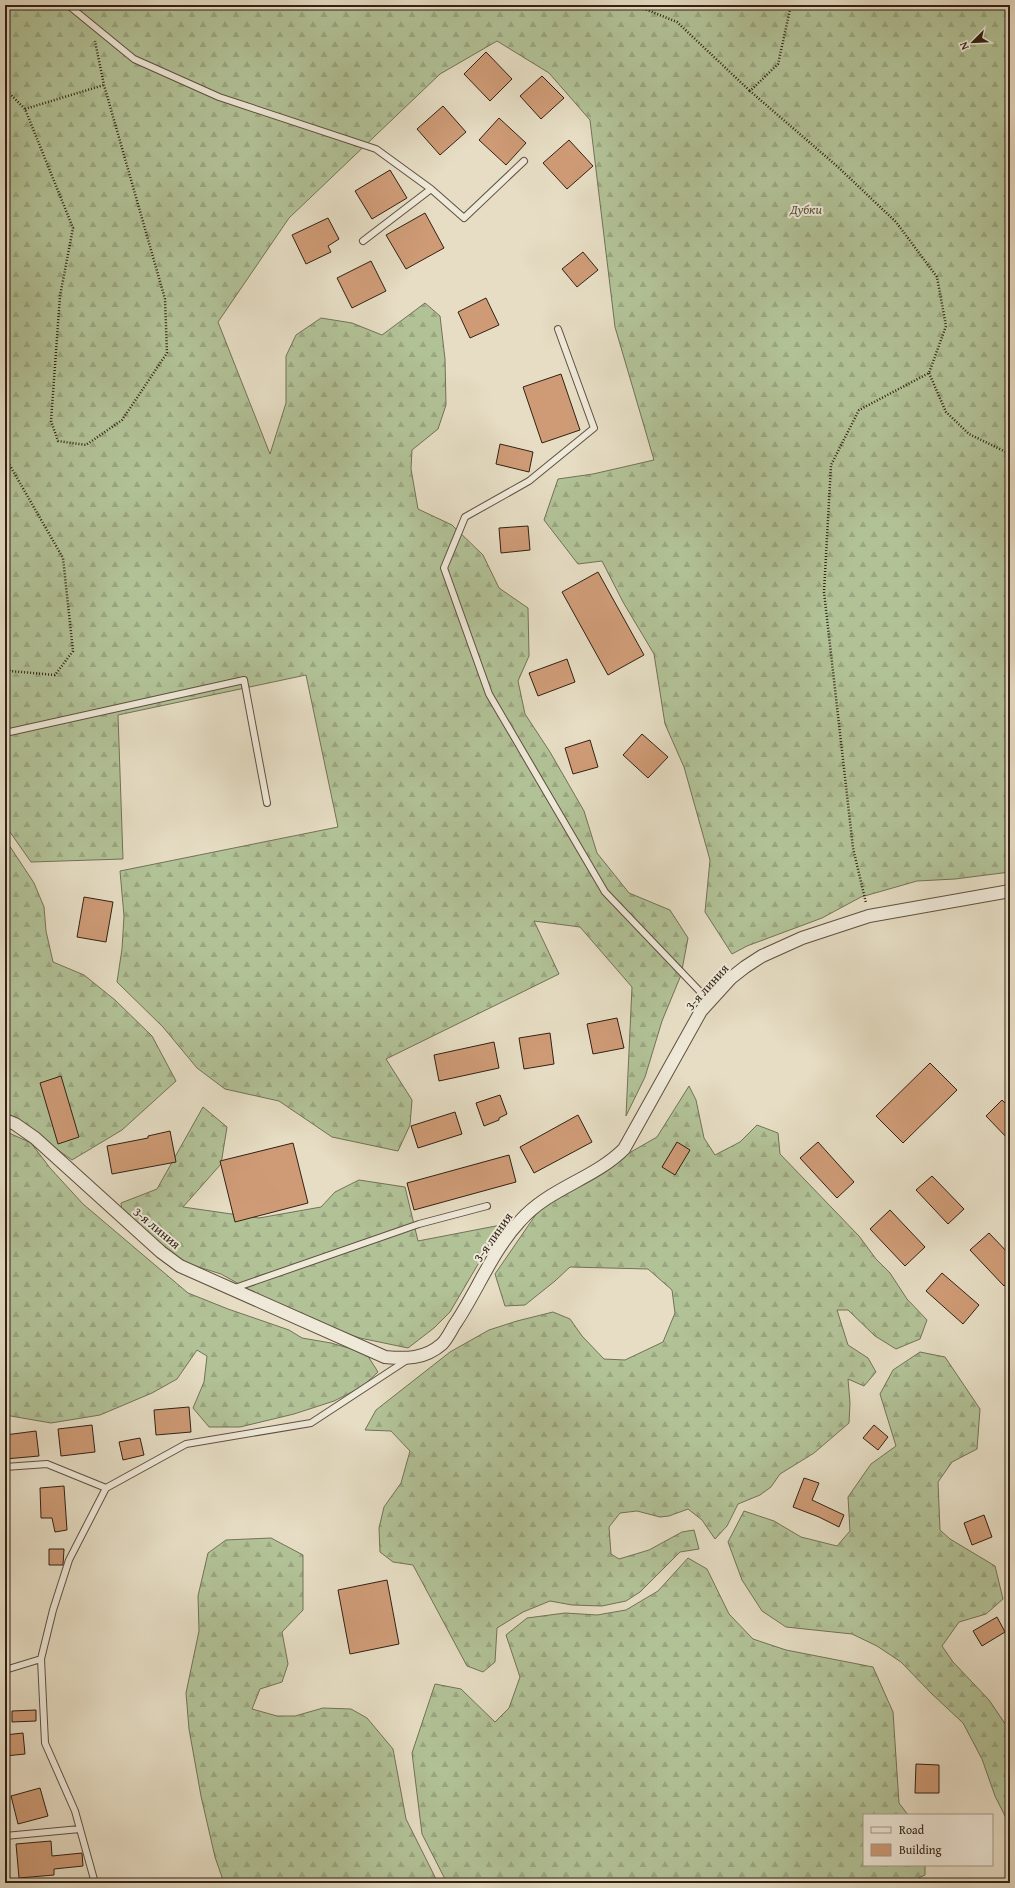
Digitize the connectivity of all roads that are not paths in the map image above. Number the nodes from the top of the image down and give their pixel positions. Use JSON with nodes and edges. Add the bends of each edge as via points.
{"nodes":[{"id":1,"x":68,"y":5,"type":"edge"},
{"id":2,"x":524,"y":161,"type":"dead end"},
{"id":3,"x":431,"y":189,"type":"junction"},
{"id":4,"x":363,"y":241,"type":"dead end"},
{"id":5,"x":558,"y":329,"type":"dead end"},
{"id":6,"x":5,"y":733,"type":"edge"},
{"id":7,"x":266,"y":803,"type":"dead end"},
{"id":8,"x":1010,"y":891,"type":"edge"},
{"id":9,"x":710,"y":1002,"type":"junction"},
{"id":10,"x":5,"y":1120,"type":"edge"},
{"id":11,"x":487,"y":1206,"type":"dead end"},
{"id":12,"x":232,"y":1289,"type":"junction"},
{"id":13,"x":408,"y":1359,"type":"junction"},
{"id":14,"x":5,"y":1467,"type":"edge"},
{"id":15,"x":106,"y":1488,"type":"junction"},
{"id":16,"x":41,"y":1659,"type":"junction"},
{"id":17,"x":5,"y":1670,"type":"edge"},
{"id":18,"x":80,"y":1829,"type":"junction"},
{"id":19,"x":5,"y":1836,"type":"edge"},
{"id":20,"x":95,"y":1883,"type":"edge"}],
"edges":[{"from":1,"to":3,"type":"lane","via":[[134,59],[219,97],[376,149]]},
{"from":2,"to":3,"type":"lane","via":[[464,218]]},
{"from":3,"to":4,"type":"lane"},
{"from":5,"to":9,"type":"lane","via":[[594,428],[529,481],[465,517],[444,568],[489,694],[605,892]]},
{"from":6,"to":7,"type":"lane","via":[[244,680]]},
{"from":8,"to":9,"type":"street","name":"3-я линия","via":[[869,916],[809,935],[762,956],[731,978]]},
{"from":9,"to":13,"type":"street","name":"3-я линия","via":[[701,1011],[624,1149],[611,1162],[564,1187],[519,1221],[491,1261],[468,1304],[442,1344],[427,1354]]},
{"from":10,"to":12,"type":"street","name":"3-я линия","via":[[35,1138],[161,1252],[180,1266]]},
{"from":11,"to":12,"type":"lane","via":[[419,1224]]},
{"from":12,"to":13,"type":"street","name":"3-я линия","via":[[385,1357]]},
{"from":13,"to":15,"type":"lane","via":[[311,1423],[186,1444]]},
{"from":14,"to":15,"type":"lane","via":[[48,1464]]},
{"from":15,"to":16,"type":"lane","via":[[69,1560]]},
{"from":16,"to":17,"type":"lane"},
{"from":16,"to":18,"type":"lane","via":[[45,1743],[75,1811]]},
{"from":18,"to":19,"type":"lane"},
{"from":18,"to":20,"type":"lane"}]}
